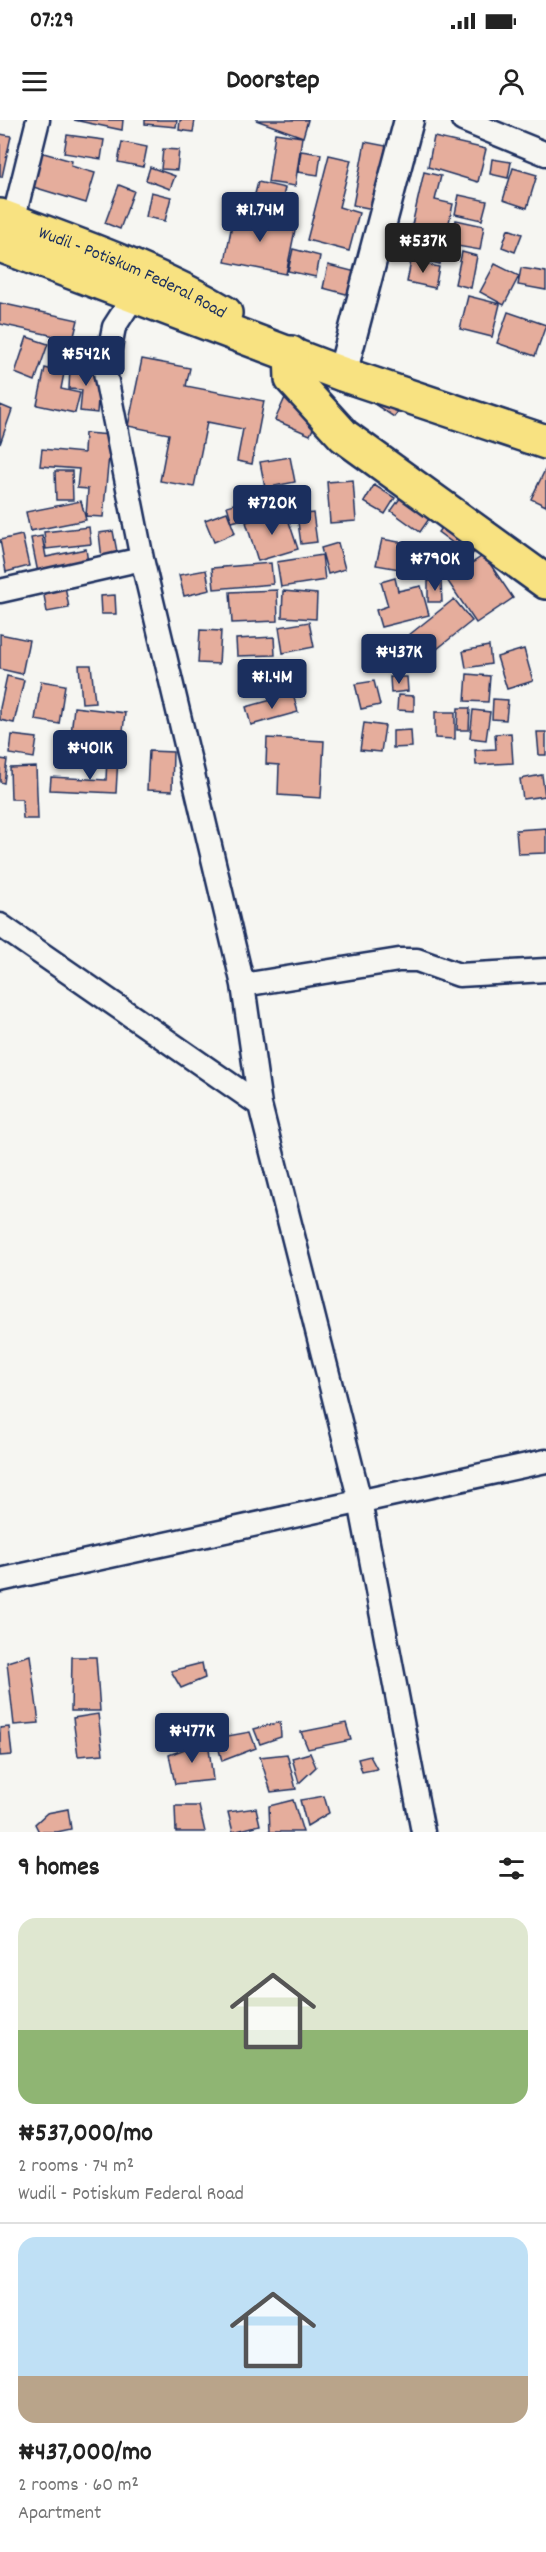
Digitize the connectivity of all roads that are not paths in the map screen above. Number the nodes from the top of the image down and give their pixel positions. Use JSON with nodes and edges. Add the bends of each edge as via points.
{"nodes":[{"id":1,"x":38,"y":120,"type":"edge"},
{"id":2,"x":409,"y":120,"type":"edge"},
{"id":3,"x":463,"y":120,"type":"edge"},
{"id":4,"x":546,"y":154,"type":"edge"},
{"id":5,"x":4,"y":228,"type":"edge"},
{"id":6,"x":134,"y":296,"type":"junction"},
{"id":7,"x":291,"y":353,"type":"junction"},
{"id":8,"x":342,"y":374,"type":"junction"},
{"id":9,"x":546,"y":442,"type":"edge"},
{"id":10,"x":142,"y":559,"type":"junction"},
{"id":11,"x":546,"y":582,"type":"edge"},
{"id":12,"x":0,"y":591,"type":"edge"},
{"id":13,"x":0,"y":925,"type":"edge"},
{"id":14,"x":546,"y":970,"type":"edge"},
{"id":15,"x":243,"y":985,"type":"junction"},
{"id":16,"x":260,"y":1105,"type":"junction"},
{"id":17,"x":546,"y":1461,"type":"edge"},
{"id":18,"x":360,"y":1501,"type":"junction"},
{"id":19,"x":0,"y":1580,"type":"edge"},
{"id":20,"x":423,"y":1832,"type":"edge"}],
"edges":[{"from":1,"to":5,"type":"street"},
{"from":2,"to":8,"type":"street"},
{"from":3,"to":4,"type":"street"},
{"from":5,"to":6,"type":"main road","name":"Wudil - Potiskum Federal Road"},
{"from":5,"to":7,"type":"main road","name":"Wudil - Potiskum Federal Road","via":[[141,270],[191,292]]},
{"from":6,"to":7,"type":"main road","name":"Wudil - Potiskum Federal Road"},
{"from":6,"to":10,"type":"street","via":[[114,327],[105,372]]},
{"from":7,"to":8,"type":"main road","name":"Wudil - Potiskum Federal Road"},
{"from":7,"to":11,"type":"main road","via":[[292,379],[344,436]]},
{"from":8,"to":9,"type":"main road","name":"Wudil - Potiskum Federal Road"},
{"from":10,"to":12,"type":"street"},
{"from":10,"to":15,"type":"street"},
{"from":13,"to":16,"type":"street"},
{"from":14,"to":15,"type":"street","via":[[459,975],[417,960],[399,960]]},
{"from":15,"to":16,"type":"street"},
{"from":16,"to":18,"type":"street"},
{"from":17,"to":18,"type":"street"},
{"from":18,"to":19,"type":"street"},
{"from":18,"to":20,"type":"street"}]}
